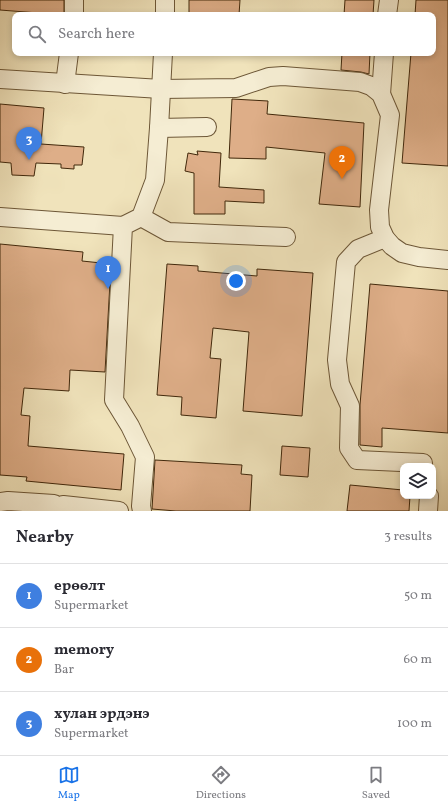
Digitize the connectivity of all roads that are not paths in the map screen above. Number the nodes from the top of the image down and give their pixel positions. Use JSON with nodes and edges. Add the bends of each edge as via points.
{"nodes":[{"id":1,"x":74,"y":0,"type":"edge"},
{"id":2,"x":165,"y":0,"type":"edge"},
{"id":3,"x":389,"y":0,"type":"edge"},
{"id":4,"x":74,"y":12,"type":"edge"},
{"id":5,"x":165,"y":12,"type":"edge"},
{"id":6,"x":387,"y":12,"type":"edge"},
{"id":7,"x":69,"y":56,"type":"edge"},
{"id":8,"x":163,"y":56,"type":"edge"},
{"id":9,"x":384,"y":56,"type":"edge"},
{"id":10,"x":0,"y":79,"type":"edge"},
{"id":11,"x":65,"y":84,"type":"junction"},
{"id":12,"x":161,"y":89,"type":"junction"},
{"id":13,"x":381,"y":94,"type":"junction"},
{"id":14,"x":207,"y":127,"type":"dead end"},
{"id":15,"x":159,"y":128,"type":"junction"},
{"id":16,"x":0,"y":217,"type":"edge"},
{"id":17,"x":141,"y":217,"type":"junction"},
{"id":18,"x":123,"y":226,"type":"junction"},
{"id":19,"x":286,"y":237,"type":"dead end"},
{"id":20,"x":385,"y":238,"type":"junction"},
{"id":21,"x":448,"y":260,"type":"edge"},
{"id":22,"x":406,"y":463,"type":"edge"},
{"id":23,"x":429,"y":499,"type":"edge"},
{"id":24,"x":0,"y":502,"type":"edge"},
{"id":25,"x":119,"y":511,"type":"edge"},
{"id":26,"x":142,"y":511,"type":"edge"},
{"id":27,"x":428,"y":511,"type":"edge"}],
"edges":[{"from":1,"to":4,"type":"street"},
{"from":2,"to":5,"type":"street"},
{"from":3,"to":6,"type":"street"},
{"from":7,"to":11,"type":"street"},
{"from":8,"to":12,"type":"street"},
{"from":9,"to":13,"type":"street"},
{"from":10,"to":11,"type":"street"},
{"from":11,"to":12,"type":"street"},
{"from":12,"to":13,"type":"street","via":[[236,88],[283,76],[360,82],[372,86]]},
{"from":12,"to":15,"type":"street"},
{"from":13,"to":20,"type":"street","via":[[390,115],[379,210],[380,227]]},
{"from":14,"to":15,"type":"street"},
{"from":15,"to":17,"type":"street","via":[[155,180]]},
{"from":16,"to":18,"type":"street"},
{"from":17,"to":18,"type":"street"},
{"from":17,"to":19,"type":"street","via":[[168,232]]},
{"from":18,"to":26,"type":"street","via":[[114,400],[145,457]]},
{"from":20,"to":21,"type":"street","via":[[402,253]]},
{"from":20,"to":22,"type":"street","via":[[358,249],[346,262],[337,360],[340,384],[350,406],[349,448],[357,460]]},
{"from":23,"to":27,"type":"street"},
{"from":24,"to":25,"type":"street"}]}
